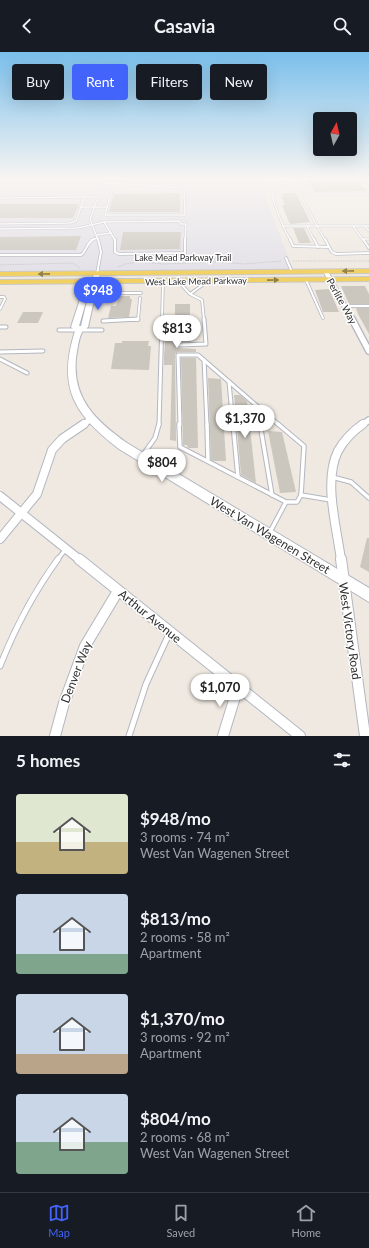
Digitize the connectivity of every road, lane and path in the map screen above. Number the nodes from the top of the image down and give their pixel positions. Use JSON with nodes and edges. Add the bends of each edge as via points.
{"nodes":[{"id":1,"x":80,"y":210,"type":"edge"},
{"id":2,"x":93,"y":210,"type":"edge"},
{"id":3,"x":107,"y":210,"type":"edge"},
{"id":4,"x":185,"y":210,"type":"edge"},
{"id":5,"x":277,"y":210,"type":"edge"},
{"id":6,"x":309,"y":210,"type":"edge"},
{"id":7,"x":185,"y":215,"type":"junction"},
{"id":8,"x":104,"y":222,"type":"junction"},
{"id":9,"x":0,"y":224,"type":"edge"},
{"id":10,"x":91,"y":224,"type":"junction"},
{"id":11,"x":186,"y":224,"type":"junction"},
{"id":12,"x":283,"y":226,"type":"junction"},
{"id":13,"x":307,"y":226,"type":"junction"},
{"id":14,"x":318,"y":226,"type":"junction"},
{"id":15,"x":353,"y":226,"type":"junction"},
{"id":16,"x":365,"y":226,"type":"junction"},
{"id":17,"x":369,"y":226,"type":"edge"},
{"id":18,"x":0,"y":229,"type":"edge"},
{"id":19,"x":368,"y":230,"type":"edge"},
{"id":20,"x":111,"y":233,"type":"junction"},
{"id":21,"x":97,"y":235,"type":"junction"},
{"id":22,"x":98,"y":238,"type":"junction"},
{"id":23,"x":369,"y":239,"type":"edge"},
{"id":24,"x":363,"y":240,"type":"junction"},
{"id":25,"x":318,"y":247,"type":"junction"},
{"id":26,"x":329,"y":247,"type":"junction"},
{"id":27,"x":369,"y":248,"type":"edge"},
{"id":28,"x":369,"y":254,"type":"edge"},
{"id":29,"x":0,"y":255,"type":"edge"},
{"id":30,"x":361,"y":257,"type":"dead end"},
{"id":31,"x":287,"y":259,"type":"junction"},
{"id":32,"x":364,"y":261,"type":"junction"},
{"id":33,"x":369,"y":261,"type":"edge"},
{"id":34,"x":0,"y":264,"type":"edge"},
{"id":35,"x":83,"y":269,"type":"dead end"},
{"id":36,"x":115,"y":269,"type":"dead end"},
{"id":37,"x":369,"y":271,"type":"edge"},
{"id":38,"x":292,"y":272,"type":"junction"},
{"id":39,"x":326,"y":272,"type":"junction"},
{"id":40,"x":0,"y":274,"type":"edge"},
{"id":41,"x":97,"y":274,"type":"junction"},
{"id":42,"x":330,"y":279,"type":"junction"},
{"id":43,"x":369,"y":279,"type":"edge"},
{"id":44,"x":208,"y":280,"type":"junction"},
{"id":45,"x":306,"y":280,"type":"junction"},
{"id":46,"x":162,"y":281,"type":"junction"},
{"id":47,"x":178,"y":281,"type":"junction"},
{"id":48,"x":0,"y":282,"type":"edge"},
{"id":49,"x":94,"y":282,"type":"junction"},
{"id":50,"x":141,"y":293,"type":"dead end"},
{"id":51,"x":190,"y":294,"type":"junction"},
{"id":52,"x":92,"y":296,"type":"junction"},
{"id":53,"x":0,"y":297,"type":"edge"},
{"id":54,"x":140,"y":298,"type":"dead end"},
{"id":55,"x":345,"y":306,"type":"junction"},
{"id":56,"x":369,"y":306,"type":"edge"},
{"id":57,"x":0,"y":309,"type":"edge"},
{"id":58,"x":323,"y":318,"type":"dead end"},
{"id":59,"x":103,"y":321,"type":"dead end"},
{"id":60,"x":0,"y":327,"type":"edge"},
{"id":61,"x":6,"y":327,"type":"dead end"},
{"id":62,"x":59,"y":330,"type":"dead end"},
{"id":63,"x":79,"y":330,"type":"junction"},
{"id":64,"x":102,"y":330,"type":"dead end"},
{"id":65,"x":180,"y":345,"type":"dead end"},
{"id":66,"x":43,"y":351,"type":"dead end"},
{"id":67,"x":369,"y":351,"type":"edge"},
{"id":68,"x":0,"y":352,"type":"edge"},
{"id":69,"x":0,"y":359,"type":"edge"},
{"id":70,"x":204,"y":360,"type":"junction"},
{"id":71,"x":27,"y":373,"type":"dead end"},
{"id":72,"x":229,"y":382,"type":"junction"},
{"id":73,"x":257,"y":406,"type":"junction"},
{"id":74,"x":91,"y":419,"type":"junction"},
{"id":75,"x":369,"y":420,"type":"edge"},
{"id":76,"x":141,"y":457,"type":"junction"},
{"id":77,"x":208,"y":461,"type":"junction"},
{"id":78,"x":238,"y":477,"type":"junction"},
{"id":79,"x":332,"y":477,"type":"junction"},
{"id":80,"x":272,"y":495,"type":"junction"},
{"id":81,"x":301,"y":495,"type":"junction"},
{"id":82,"x":0,"y":496,"type":"edge"},
{"id":83,"x":369,"y":498,"type":"edge"},
{"id":84,"x":333,"y":500,"type":"junction"},
{"id":85,"x":286,"y":502,"type":"junction"},
{"id":86,"x":21,"y":513,"type":"junction"},
{"id":87,"x":269,"y":534,"type":"junction"},
{"id":88,"x":0,"y":539,"type":"edge"},
{"id":89,"x":66,"y":549,"type":"junction"},
{"id":90,"x":343,"y":579,"type":"junction"},
{"id":91,"x":118,"y":591,"type":"junction"},
{"id":92,"x":369,"y":595,"type":"edge"},
{"id":93,"x":170,"y":632,"type":"junction"},
{"id":94,"x":0,"y":666,"type":"edge"},
{"id":95,"x":238,"y":687,"type":"junction"},
{"id":96,"x":55,"y":736,"type":"edge"},
{"id":97,"x":129,"y":736,"type":"edge"},
{"id":98,"x":223,"y":736,"type":"edge"},
{"id":99,"x":300,"y":736,"type":"edge"},
{"id":100,"x":365,"y":736,"type":"edge"}],
"edges":[{"from":1,"to":9,"type":"lane","via":[[76,221],[70,224]]},
{"from":2,"to":10,"type":"lane"},
{"from":3,"to":7,"type":"lane","via":[[106,215],[109,216]]},
{"from":4,"to":7,"type":"lane"},
{"from":5,"to":12,"type":"lane"},
{"from":6,"to":14,"type":"lane"},
{"from":7,"to":11,"type":"lane"},
{"from":8,"to":10,"type":"lane"},
{"from":8,"to":11,"type":"lane","via":[[179,221]]},
{"from":8,"to":20,"type":"lane"},
{"from":10,"to":18,"type":"lane","via":[[78,228]]},
{"from":10,"to":21,"type":"lane"},
{"from":11,"to":20,"type":"lane","via":[[185,253],[181,254],[119,254],[115,252],[116,241]]},
{"from":12,"to":13,"type":"lane"},
{"from":12,"to":25,"type":"lane","via":[[293,246]]},
{"from":13,"to":14,"type":"lane"},
{"from":13,"to":25,"type":"lane"},
{"from":14,"to":15,"type":"lane"},
{"from":14,"to":26,"type":"lane"},
{"from":15,"to":16,"type":"lane"},
{"from":15,"to":24,"type":"lane"},
{"from":16,"to":17,"type":"lane"},
{"from":16,"to":19,"type":"lane"},
{"from":20,"to":21,"type":"lane"},
{"from":21,"to":22,"type":"lane"},
{"from":22,"to":29,"type":"lane","via":[[91,239],[81,255]]},
{"from":22,"to":41,"type":"lane","via":[[101,254]]},
{"from":23,"to":24,"type":"lane"},
{"from":24,"to":27,"type":"lane"},
{"from":25,"to":26,"type":"lane"},
{"from":26,"to":28,"type":"lane","via":[[336,254]]},
{"from":30,"to":32,"type":"path"},
{"from":31,"to":32,"type":"path","name":"Lake Mead Parkway Trail"},
{"from":31,"to":36,"type":"path","name":"Lake Mead Parkway Trail","via":[[244,264],[139,262]]},
{"from":31,"to":38,"type":"lane"},
{"from":32,"to":33,"type":"path","name":"Lake Mead Parkway Trail"},
{"from":34,"to":35,"type":"path","via":[[73,263]]},
{"from":37,"to":39,"type":"main road","name":"West Lake Mead Parkway","one_way":true},
{"from":38,"to":39,"type":"main road","name":"West Lake Mead Parkway"},
{"from":38,"to":41,"type":"main road","name":"West Lake Mead Parkway"},
{"from":39,"to":42,"type":"street","name":"Perlite Way"},
{"from":41,"to":40,"type":"main road","name":"West Lake Mead Parkway","one_way":true},
{"from":41,"to":49,"type":"main road","name":"West Van Wagenen Street"},
{"from":42,"to":43,"type":"main road","name":"West Lake Mead Parkway"},
{"from":42,"to":45,"type":"main road","name":"West Lake Mead Parkway"},
{"from":42,"to":55,"type":"street","name":"Perlite Way"},
{"from":44,"to":45,"type":"main road","name":"West Lake Mead Parkway","one_way":true},
{"from":44,"to":47,"type":"main road","name":"West Lake Mead Parkway"},
{"from":44,"to":51,"type":"lane"},
{"from":45,"to":58,"type":"lane"},
{"from":46,"to":47,"type":"main road","name":"West Lake Mead Parkway"},
{"from":46,"to":49,"type":"main road","name":"West Lake Mead Parkway"},
{"from":46,"to":76,"type":"lane","via":[[159,428]]},
{"from":47,"to":51,"type":"lane"},
{"from":48,"to":49,"type":"main road","name":"West Lake Mead Parkway"},
{"from":49,"to":52,"type":"main road","name":"West Van Wagenen Street"},
{"from":49,"to":63,"type":"main road","name":"West Van Wagenen Street","via":[[87,287],[75,327]]},
{"from":50,"to":52,"type":"lane"},
{"from":51,"to":65,"type":"lane","via":[[202,300],[206,344]]},
{"from":52,"to":63,"type":"main road","name":"West Van Wagenen Street","via":[[84,327]]},
{"from":53,"to":57,"type":"lane","via":[[5,298]]},
{"from":54,"to":59,"type":"lane","via":[[138,320]]},
{"from":55,"to":56,"type":"lane"},
{"from":55,"to":67,"type":"street","name":"Perlite Way"},
{"from":60,"to":61,"type":"lane"},
{"from":62,"to":63,"type":"lane"},
{"from":63,"to":64,"type":"lane"},
{"from":63,"to":74,"type":"main road","name":"West Van Wagenen Street","via":[[71,377],[77,399]]},
{"from":66,"to":68,"type":"lane"},
{"from":69,"to":71,"type":"lane"},
{"from":70,"to":72,"type":"lane"},
{"from":70,"to":77,"type":"lane"},
{"from":70,"to":77,"type":"lane","via":[[198,355],[178,355],[180,447]]},
{"from":72,"to":73,"type":"lane"},
{"from":72,"to":78,"type":"lane"},
{"from":73,"to":80,"type":"lane"},
{"from":73,"to":81,"type":"lane","via":[[304,446]]},
{"from":74,"to":76,"type":"main road","name":"West Van Wagenen Street","via":[[106,434]]},
{"from":74,"to":86,"type":"street","via":[[62,439],[52,450],[37,494]]},
{"from":75,"to":79,"type":"street","name":"West Victory Road","via":[[354,430],[336,453]]},
{"from":76,"to":87,"type":"main road","name":"West Van Wagenen Street"},
{"from":77,"to":78,"type":"lane"},
{"from":78,"to":80,"type":"lane"},
{"from":79,"to":83,"type":"lane","via":[[351,482]]},
{"from":79,"to":84,"type":"street","name":"West Victory Road"},
{"from":80,"to":85,"type":"lane"},
{"from":81,"to":84,"type":"lane"},
{"from":81,"to":85,"type":"lane","via":[[297,502]]},
{"from":82,"to":86,"type":"street","name":"Arthur Avenue"},
{"from":84,"to":90,"type":"street","name":"West Victory Road"},
{"from":85,"to":87,"type":"lane"},
{"from":86,"to":88,"type":"street"},
{"from":86,"to":89,"type":"street","name":"Arthur Avenue"},
{"from":87,"to":90,"type":"main road","name":"West Van Wagenen Street"},
{"from":89,"to":91,"type":"street","name":"Arthur Avenue"},
{"from":89,"to":94,"type":"lane","via":[[30,601],[12,635]]},
{"from":90,"to":92,"type":"main road","name":"West Van Wagenen Street"},
{"from":90,"to":100,"type":"street","name":"West Victory Road"},
{"from":91,"to":93,"type":"street","name":"Arthur Avenue"},
{"from":91,"to":96,"type":"street","name":"Denver Way","via":[[85,646]]},
{"from":93,"to":95,"type":"street","name":"Arthur Avenue"},
{"from":93,"to":97,"type":"lane","via":[[139,700]]},
{"from":95,"to":98,"type":"street"},
{"from":95,"to":99,"type":"street","name":"Arthur Avenue"}]}
